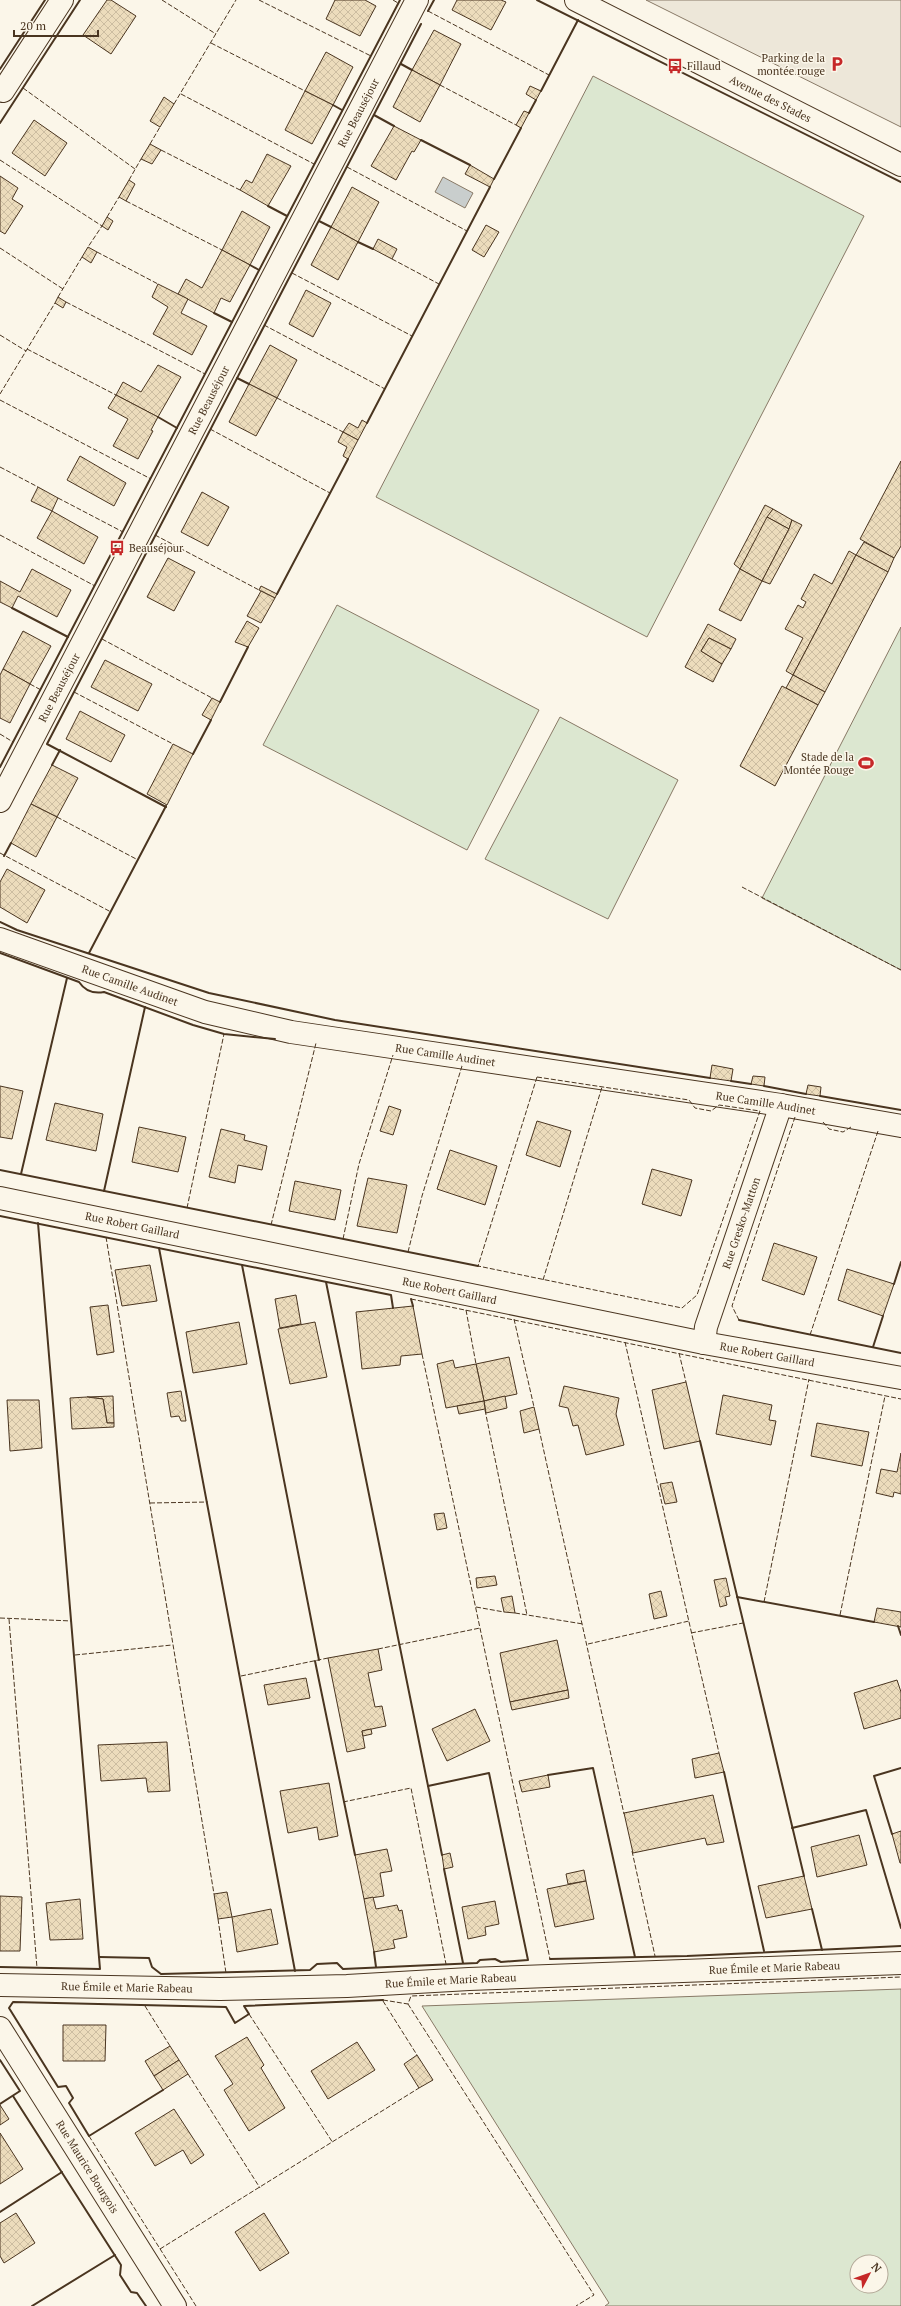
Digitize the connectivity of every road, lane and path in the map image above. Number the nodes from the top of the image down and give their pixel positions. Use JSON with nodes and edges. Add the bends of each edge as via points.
{"nodes":[{"id":1,"x":62,"y":0,"type":"edge"},
{"id":2,"x":417,"y":0,"type":"edge"},
{"id":3,"x":576,"y":0,"type":"edge"},
{"id":4,"x":1,"y":92,"type":"edge"},
{"id":5,"x":901,"y":165,"type":"edge"},
{"id":6,"x":0,"y":801,"type":"edge"},
{"id":7,"x":0,"y":939,"type":"edge"},
{"id":8,"x":781,"y":1104,"type":"junction"},
{"id":9,"x":901,"y":1126,"type":"edge"},
{"id":10,"x":0,"y":1198,"type":"edge"},
{"id":11,"x":704,"y":1343,"type":"junction"},
{"id":12,"x":901,"y":1378,"type":"edge"},
{"id":13,"x":901,"y":1963,"type":"edge"},
{"id":14,"x":0,"y":1985,"type":"edge"},
{"id":15,"x":0,"y":2028,"type":"edge"},
{"id":16,"x":175,"y":2306,"type":"edge"}],
"edges":[{"from":1,"to":4,"type":"street"},
{"from":2,"to":6,"type":"street","name":"Rue Beauséjour"},
{"from":3,"to":5,"type":"street","name":"Avenue des Stades"},
{"from":7,"to":8,"type":"street","name":"Rue Camille Audinet","via":[[205,1012],[291,1032]]},
{"from":8,"to":9,"type":"street","name":"Rue Camille Audinet"},
{"from":8,"to":11,"type":"street","name":"Rue Gresko-Matton","via":[[706,1327]]},
{"from":10,"to":11,"type":"street","name":"Rue Robert Gaillard"},
{"from":11,"to":12,"type":"street","name":"Rue Robert Gaillard"},
{"from":13,"to":14,"type":"street","name":"Rue Émile et Marie Rabeau","via":[[220,1989]]},
{"from":15,"to":16,"type":"street","name":"Rue Maurice Bourgois"}]}
